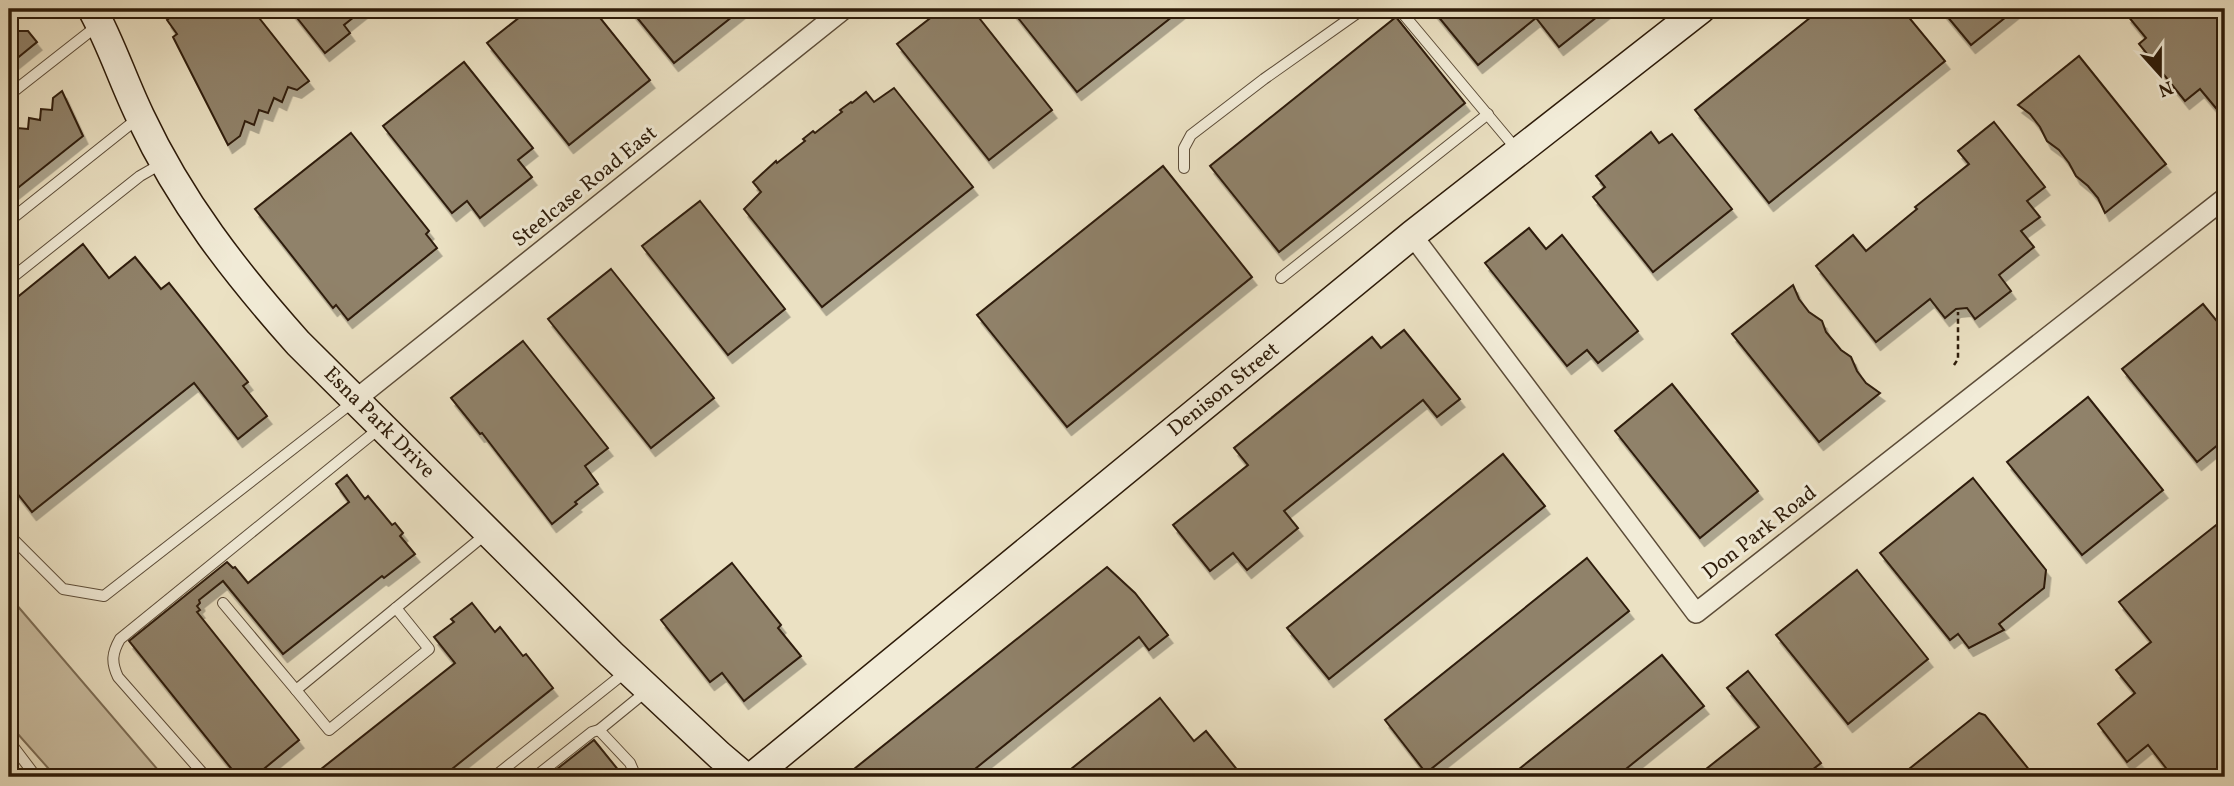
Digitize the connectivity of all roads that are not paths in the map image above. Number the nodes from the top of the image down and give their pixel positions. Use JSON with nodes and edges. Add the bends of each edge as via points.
{"nodes":[{"id":1,"x":844,"y":9,"type":"edge"},
{"id":2,"x":1363,"y":9,"type":"edge"},
{"id":3,"x":1399,"y":9,"type":"edge"},
{"id":4,"x":1701,"y":9,"type":"edge"},
{"id":5,"x":96,"y":16,"type":"edge"},
{"id":6,"x":9,"y":95,"type":"edge"},
{"id":7,"x":1488,"y":114,"type":"junction"},
{"id":8,"x":140,"y":116,"type":"junction"},
{"id":9,"x":1518,"y":151,"type":"junction"},
{"id":10,"x":165,"y":162,"type":"junction"},
{"id":11,"x":1184,"y":168,"type":"dead end"},
{"id":12,"x":2225,"y":198,"type":"edge"},
{"id":13,"x":9,"y":221,"type":"edge"},
{"id":14,"x":1412,"y":235,"type":"junction"},
{"id":15,"x":1281,"y":278,"type":"dead end"},
{"id":16,"x":9,"y":280,"type":"edge"},
{"id":17,"x":355,"y":400,"type":"junction"},
{"id":18,"x":382,"y":427,"type":"junction"},
{"id":19,"x":489,"y":531,"type":"junction"},
{"id":20,"x":9,"y":535,"type":"edge"},
{"id":21,"x":223,"y":603,"type":"dead end"},
{"id":22,"x":396,"y":607,"type":"junction"},
{"id":23,"x":628,"y":670,"type":"junction"},
{"id":24,"x":296,"y":690,"type":"junction"},
{"id":25,"x":649,"y":690,"type":"junction"},
{"id":26,"x":599,"y":730,"type":"junction"},
{"id":27,"x":9,"y":741,"type":"edge"},
{"id":28,"x":29,"y":777,"type":"edge"},
{"id":29,"x":206,"y":777,"type":"edge"},
{"id":30,"x":494,"y":777,"type":"edge"},
{"id":31,"x":535,"y":777,"type":"edge"},
{"id":32,"x":636,"y":777,"type":"edge"},
{"id":33,"x":745,"y":777,"type":"edge"},
{"id":34,"x":752,"y":777,"type":"edge"}],
"edges":[{"from":1,"to":17,"type":"street","name":"Steelcase Road East"},
{"from":2,"to":11,"type":"lane","via":[[1191,135],[1184,148]]},
{"from":3,"to":7,"type":"lane"},
{"from":4,"to":9,"type":"street","name":"Denison Street"},
{"from":5,"to":6,"type":"lane"},
{"from":5,"to":8,"type":"street","name":"Esna Park Drive"},
{"from":7,"to":9,"type":"lane"},
{"from":7,"to":15,"type":"lane"},
{"from":8,"to":10,"type":"street","name":"Esna Park Drive"},
{"from":8,"to":13,"type":"lane"},
{"from":9,"to":14,"type":"street","name":"Denison Street"},
{"from":10,"to":16,"type":"lane","via":[[140,176]]},
{"from":10,"to":17,"type":"street","name":"Esna Park Drive","via":[[229,263]]},
{"from":12,"to":14,"type":"street","name":"Don Park Road","via":[[1696,613]]},
{"from":14,"to":34,"type":"street","name":"Denison Street"},
{"from":17,"to":18,"type":"street","name":"Esna Park Drive"},
{"from":17,"to":20,"type":"lane","via":[[104,596],[63,589]]},
{"from":18,"to":19,"type":"street","name":"Esna Park Drive"},
{"from":18,"to":29,"type":"lane","via":[[120,639],[113,651],[118,677]]},
{"from":19,"to":22,"type":"lane"},
{"from":19,"to":23,"type":"street","name":"Esna Park Drive"},
{"from":21,"to":24,"type":"lane"},
{"from":22,"to":24,"type":"lane"},
{"from":22,"to":24,"type":"lane","via":[[429,649],[329,730]]},
{"from":23,"to":25,"type":"street","name":"Esna Park Drive"},
{"from":23,"to":30,"type":"lane"},
{"from":25,"to":26,"type":"lane"},
{"from":25,"to":33,"type":"street","name":"Esna Park Drive"},
{"from":26,"to":31,"type":"lane"},
{"from":26,"to":32,"type":"lane"},
{"from":27,"to":28,"type":"lane","via":[[33,774]]}]}
